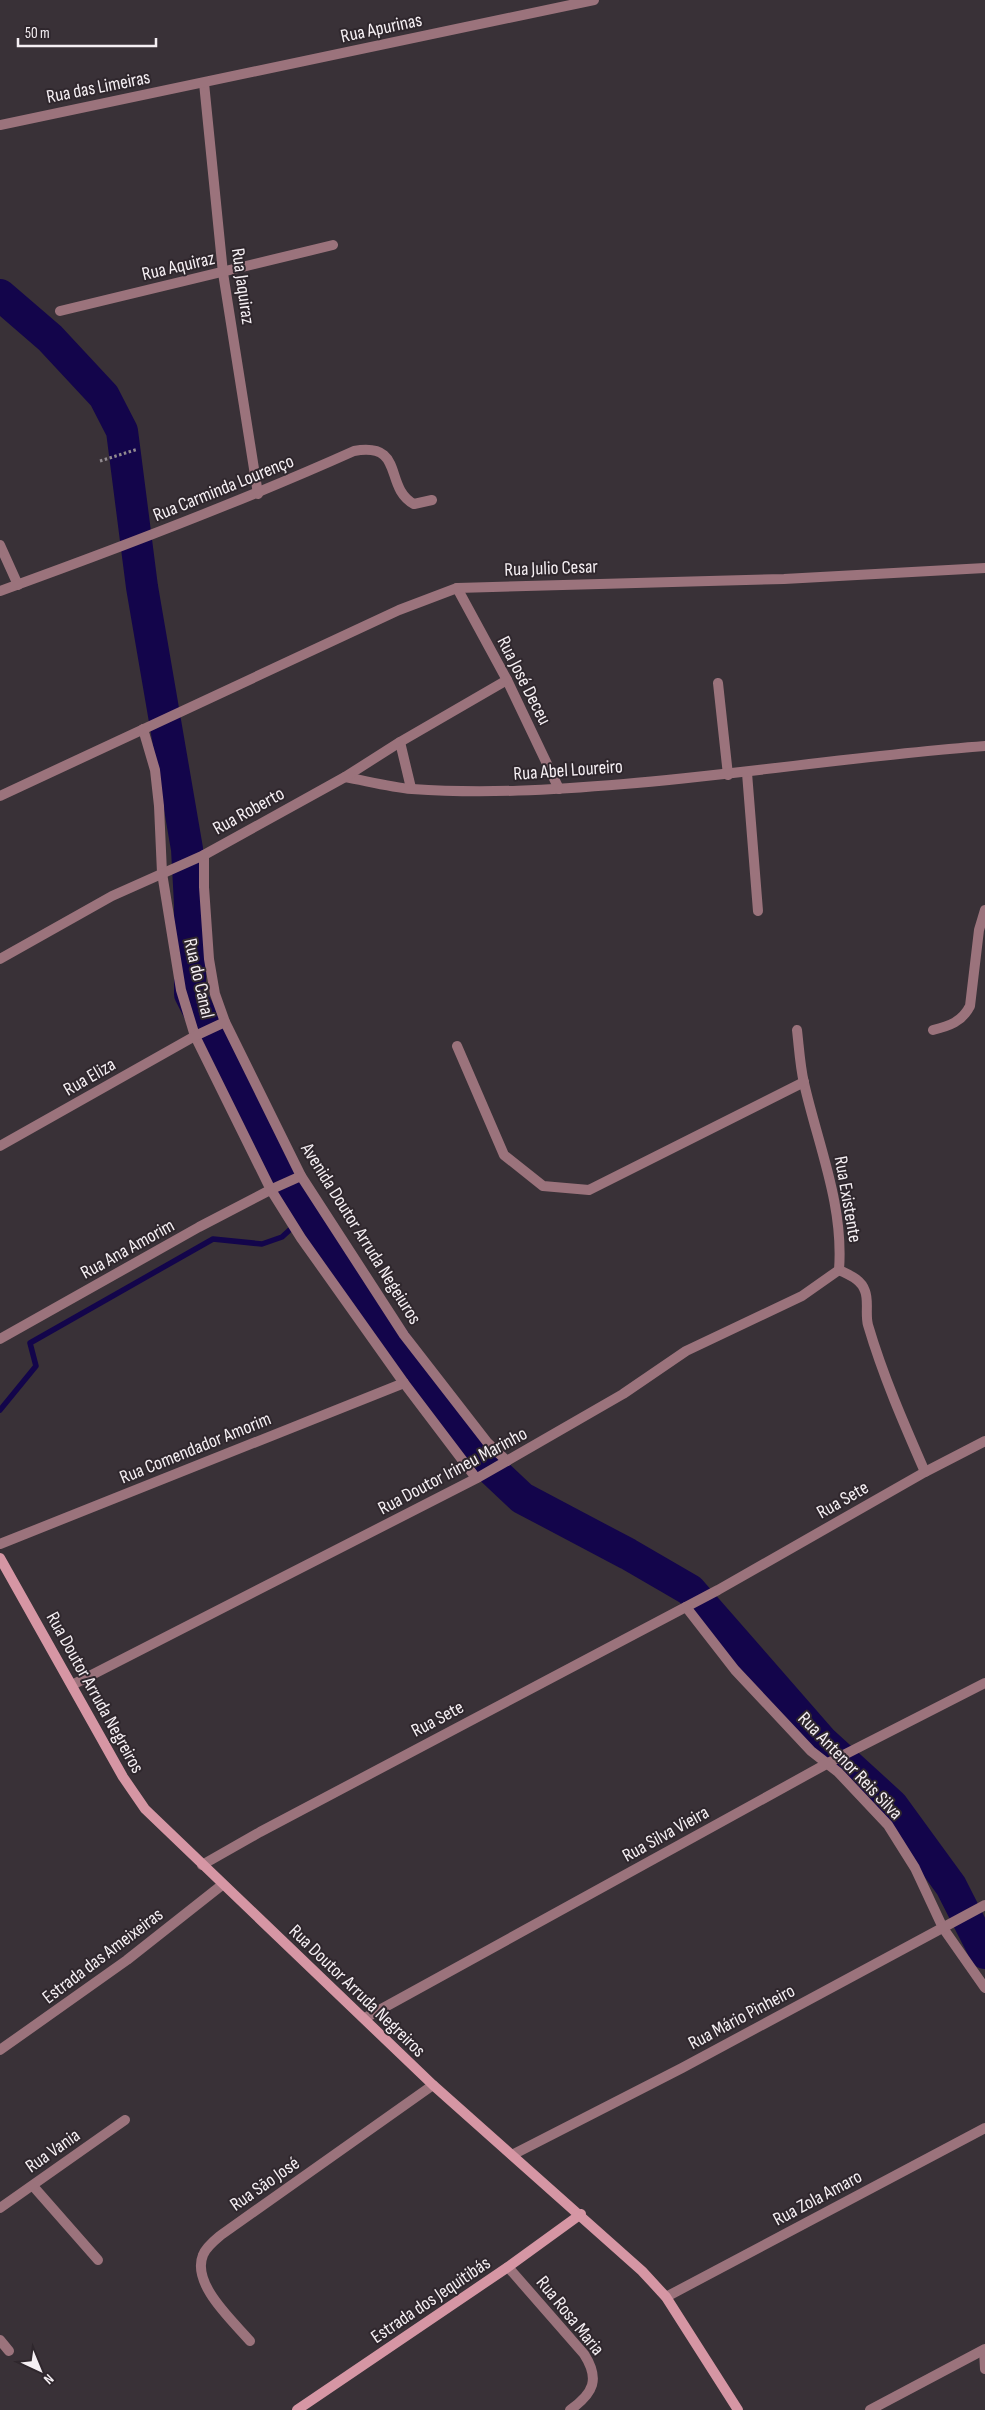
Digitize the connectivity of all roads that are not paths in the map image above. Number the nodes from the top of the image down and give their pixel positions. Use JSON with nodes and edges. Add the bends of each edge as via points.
{"nodes":[{"id":1,"x":594,"y":0,"type":"edge"},
{"id":2,"x":204,"y":83,"type":"junction"},
{"id":3,"x":0,"y":125,"type":"edge"},
{"id":4,"x":334,"y":245,"type":"dead end"},
{"id":5,"x":223,"y":273,"type":"junction"},
{"id":6,"x":60,"y":311,"type":"dead end"},
{"id":7,"x":258,"y":494,"type":"junction"},
{"id":8,"x":432,"y":500,"type":"dead end"},
{"id":9,"x":0,"y":545,"type":"edge"},
{"id":10,"x":985,"y":568,"type":"edge"},
{"id":11,"x":18,"y":585,"type":"junction"},
{"id":12,"x":456,"y":588,"type":"junction"},
{"id":13,"x":0,"y":591,"type":"edge"},
{"id":14,"x":507,"y":680,"type":"junction"},
{"id":15,"x":718,"y":683,"type":"dead end"},
{"id":16,"x":145,"y":728,"type":"junction"},
{"id":17,"x":400,"y":742,"type":"junction"},
{"id":18,"x":985,"y":746,"type":"edge"},
{"id":19,"x":747,"y":773,"type":"junction"},
{"id":20,"x":728,"y":775,"type":"junction"},
{"id":21,"x":345,"y":777,"type":"junction"},
{"id":22,"x":411,"y":788,"type":"junction"},
{"id":23,"x":559,"y":789,"type":"junction"},
{"id":24,"x":0,"y":796,"type":"edge"},
{"id":25,"x":200,"y":857,"type":"junction"},
{"id":26,"x":164,"y":872,"type":"junction"},
{"id":27,"x":758,"y":910,"type":"dead end"},
{"id":28,"x":985,"y":910,"type":"edge"},
{"id":29,"x":0,"y":958,"type":"edge"},
{"id":30,"x":222,"y":1024,"type":"junction"},
{"id":31,"x":797,"y":1030,"type":"dead end"},
{"id":32,"x":933,"y":1030,"type":"dead end"},
{"id":33,"x":197,"y":1035,"type":"junction"},
{"id":34,"x":457,"y":1046,"type":"dead end"},
{"id":35,"x":804,"y":1082,"type":"junction"},
{"id":36,"x":0,"y":1146,"type":"edge"},
{"id":37,"x":300,"y":1177,"type":"junction"},
{"id":38,"x":271,"y":1189,"type":"junction"},
{"id":39,"x":839,"y":1270,"type":"junction"},
{"id":40,"x":0,"y":1339,"type":"edge"},
{"id":41,"x":404,"y":1383,"type":"junction"},
{"id":42,"x":985,"y":1441,"type":"edge"},
{"id":43,"x":505,"y":1462,"type":"junction"},
{"id":44,"x":925,"y":1472,"type":"junction"},
{"id":45,"x":478,"y":1478,"type":"junction"},
{"id":46,"x":0,"y":1544,"type":"edge"},
{"id":47,"x":0,"y":1558,"type":"edge"},
{"id":48,"x":688,"y":1606,"type":"junction"},
{"id":49,"x":985,"y":1683,"type":"edge"},
{"id":50,"x":72,"y":1684,"type":"junction"},
{"id":51,"x":828,"y":1763,"type":"junction"},
{"id":52,"x":202,"y":1865,"type":"junction"},
{"id":53,"x":222,"y":1885,"type":"junction"},
{"id":54,"x":981,"y":1907,"type":"edge"},
{"id":55,"x":947,"y":1926,"type":"junction"},
{"id":56,"x":985,"y":1988,"type":"edge"},
{"id":57,"x":364,"y":2018,"type":"junction"},
{"id":58,"x":0,"y":2050,"type":"edge"},
{"id":59,"x":433,"y":2085,"type":"junction"},
{"id":60,"x":125,"y":2120,"type":"dead end"},
{"id":61,"x":985,"y":2128,"type":"edge"},
{"id":62,"x":512,"y":2156,"type":"junction"},
{"id":63,"x":33,"y":2186,"type":"junction"},
{"id":64,"x":0,"y":2208,"type":"edge"},
{"id":65,"x":581,"y":2214,"type":"junction"},
{"id":66,"x":98,"y":2260,"type":"dead end"},
{"id":67,"x":508,"y":2266,"type":"junction"},
{"id":68,"x":666,"y":2298,"type":"junction"},
{"id":69,"x":0,"y":2340,"type":"edge"},
{"id":70,"x":250,"y":2341,"type":"dead end"},
{"id":71,"x":984,"y":2349,"type":"edge"},
{"id":72,"x":9,"y":2351,"type":"dead end"},
{"id":73,"x":985,"y":2369,"type":"edge"},
{"id":74,"x":297,"y":2410,"type":"edge"},
{"id":75,"x":570,"y":2410,"type":"edge"},
{"id":76,"x":738,"y":2410,"type":"edge"},
{"id":77,"x":870,"y":2410,"type":"edge"}],
"edges":[{"from":1,"to":2,"type":"street","name":"Rua Apurinas"},
{"from":2,"to":3,"type":"street","name":"Rua das Limeiras"},
{"from":2,"to":5,"type":"street","name":"Rua Jaquiraz"},
{"from":4,"to":5,"type":"street","name":"Rua Aquiraz"},
{"from":5,"to":6,"type":"street","name":"Rua Aquiraz"},
{"from":5,"to":7,"type":"street","name":"Rua Jaquiraz"},
{"from":7,"to":8,"type":"street","name":"Rua Carminda Lourenço","via":[[369,448],[380,452],[389,461],[400,492],[406,499],[414,504]]},
{"from":7,"to":11,"type":"street","name":"Rua Carminda Lourenço"},
{"from":9,"to":11,"type":"street"},
{"from":10,"to":12,"type":"street","name":"Rua Julio Cesar","via":[[784,579]]},
{"from":11,"to":13,"type":"street","name":"Rua Carminda Lourenço"},
{"from":12,"to":14,"type":"street","name":"Rua José Deceu"},
{"from":12,"to":16,"type":"street","name":"Rua Julio Cesar","via":[[399,610]]},
{"from":14,"to":17,"type":"street","name":"Rua Roberto"},
{"from":14,"to":23,"type":"street","name":"Rua José Deceu"},
{"from":15,"to":20,"type":"street"},
{"from":16,"to":24,"type":"street","name":"Rua Julio Cesar"},
{"from":16,"to":26,"type":"street","name":"Rua do Canal","via":[[155,770]]},
{"from":17,"to":21,"type":"street","name":"Rua Roberto"},
{"from":17,"to":22,"type":"street"},
{"from":18,"to":19,"type":"street","name":"Rua Abel Loureiro"},
{"from":19,"to":20,"type":"street","name":"Rua Abel Loureiro"},
{"from":19,"to":27,"type":"street"},
{"from":20,"to":23,"type":"street","name":"Rua Abel Loureiro"},
{"from":21,"to":22,"type":"street","name":"Rua Abel Loureiro"},
{"from":21,"to":25,"type":"street","name":"Rua Roberto"},
{"from":22,"to":23,"type":"street","name":"Rua Abel Loureiro"},
{"from":25,"to":26,"type":"street","name":"Rua Roberto"},
{"from":25,"to":30,"type":"street","name":"Avenida Doutor Arruda Negeiuros","via":[[209,959]]},
{"from":26,"to":29,"type":"street","name":"Rua Roberto","via":[[112,896]]},
{"from":26,"to":33,"type":"street","name":"Rua do Canal","via":[[181,990]]},
{"from":28,"to":32,"type":"street","via":[[979,930],[970,1006],[958,1021]]},
{"from":30,"to":33,"type":"street","name":"Rua Eliza"},
{"from":30,"to":37,"type":"street","name":"Avenida Doutor Arruda Negeiuros"},
{"from":31,"to":35,"type":"street","name":"Rua Existente"},
{"from":33,"to":36,"type":"street","name":"Rua Eliza"},
{"from":33,"to":38,"type":"street","name":"Rua do Canal"},
{"from":34,"to":35,"type":"street","via":[[504,1155],[543,1186],[589,1190]]},
{"from":35,"to":39,"type":"street","name":"Rua Existente","via":[[839,1223]]},
{"from":37,"to":38,"type":"street","name":"Rua Ana Amorim"},
{"from":37,"to":43,"type":"street","name":"Avenida Doutor Arruda Negeiuros","via":[[404,1335]]},
{"from":38,"to":40,"type":"street","name":"Rua Ana Amorim"},
{"from":38,"to":41,"type":"street","name":"Rua do Canal","via":[[301,1238]]},
{"from":39,"to":43,"type":"street","name":"Rua Doutor Irineu Marinho","via":[[802,1296],[686,1352],[623,1394]]},
{"from":39,"to":44,"type":"street","name":"Rua Existente","via":[[853,1276],[866,1292],[865,1313],[884,1374]]},
{"from":41,"to":45,"type":"street"},
{"from":41,"to":46,"type":"street","name":"Rua Comendador Amorim"},
{"from":42,"to":44,"type":"street","name":"Rua Sete"},
{"from":43,"to":45,"type":"street","name":"Rua Doutor Irineu Marinho"},
{"from":44,"to":48,"type":"street","name":"Rua Sete"},
{"from":45,"to":50,"type":"street","name":"Rua Doutor Irineu Marinho"},
{"from":47,"to":50,"type":"street","name":"Rua Doutor Arruda Negreiros"},
{"from":48,"to":51,"type":"street","name":"Rua Antenor Reis Silva","via":[[735,1670],[811,1751]]},
{"from":48,"to":52,"type":"street","name":"Rua Sete"},
{"from":49,"to":51,"type":"street","name":"Rua Silva Vieira"},
{"from":50,"to":52,"type":"street","name":"Rua Doutor Arruda Negreiros","via":[[135,1797]]},
{"from":51,"to":55,"type":"street","name":"Rua Antenor Reis Silva","via":[[888,1825]]},
{"from":51,"to":57,"type":"street","name":"Rua Silva Vieira"},
{"from":52,"to":53,"type":"street","name":"Rua Doutor Arruda Negreiros"},
{"from":53,"to":57,"type":"street","name":"Rua Doutor Arruda Negreiros"},
{"from":53,"to":58,"type":"street","name":"Estrada das Ameixeiras","via":[[127,1960]]},
{"from":54,"to":55,"type":"street","name":"Rua Mário Pinheiro"},
{"from":55,"to":56,"type":"street","name":"Rua Antenor Reis Silva"},
{"from":55,"to":62,"type":"street","name":"Rua Mário Pinheiro"},
{"from":57,"to":59,"type":"street","name":"Rua Doutor Arruda Negreiros"},
{"from":59,"to":62,"type":"street","name":"Rua Doutor Arruda Negreiros"},
{"from":59,"to":70,"type":"street","name":"Rua São José","via":[[206,2249],[201,2269],[203,2281],[209,2293]]},
{"from":60,"to":63,"type":"street","name":"Rua Vania"},
{"from":61,"to":68,"type":"street","name":"Rua Zola Amaro"},
{"from":62,"to":65,"type":"street","name":"Rua Doutor Arruda Negreiros"},
{"from":63,"to":64,"type":"street","name":"Rua Vania"},
{"from":63,"to":66,"type":"street"},
{"from":65,"to":67,"type":"street","name":"Estrada dos Jequitibás"},
{"from":65,"to":68,"type":"street","name":"Rua Doutor Arruda Negreiros"},
{"from":67,"to":74,"type":"street","name":"Estrada dos Jequitibás"},
{"from":67,"to":75,"type":"street","name":"Rua Rosa Maria","via":[[584,2354],[593,2369],[594,2380],[589,2393]]},
{"from":68,"to":76,"type":"street","name":"Rua Doutor Arruda Negreiros"},
{"from":69,"to":72,"type":"street"},
{"from":71,"to":73,"type":"street"},
{"from":71,"to":77,"type":"street"}]}
